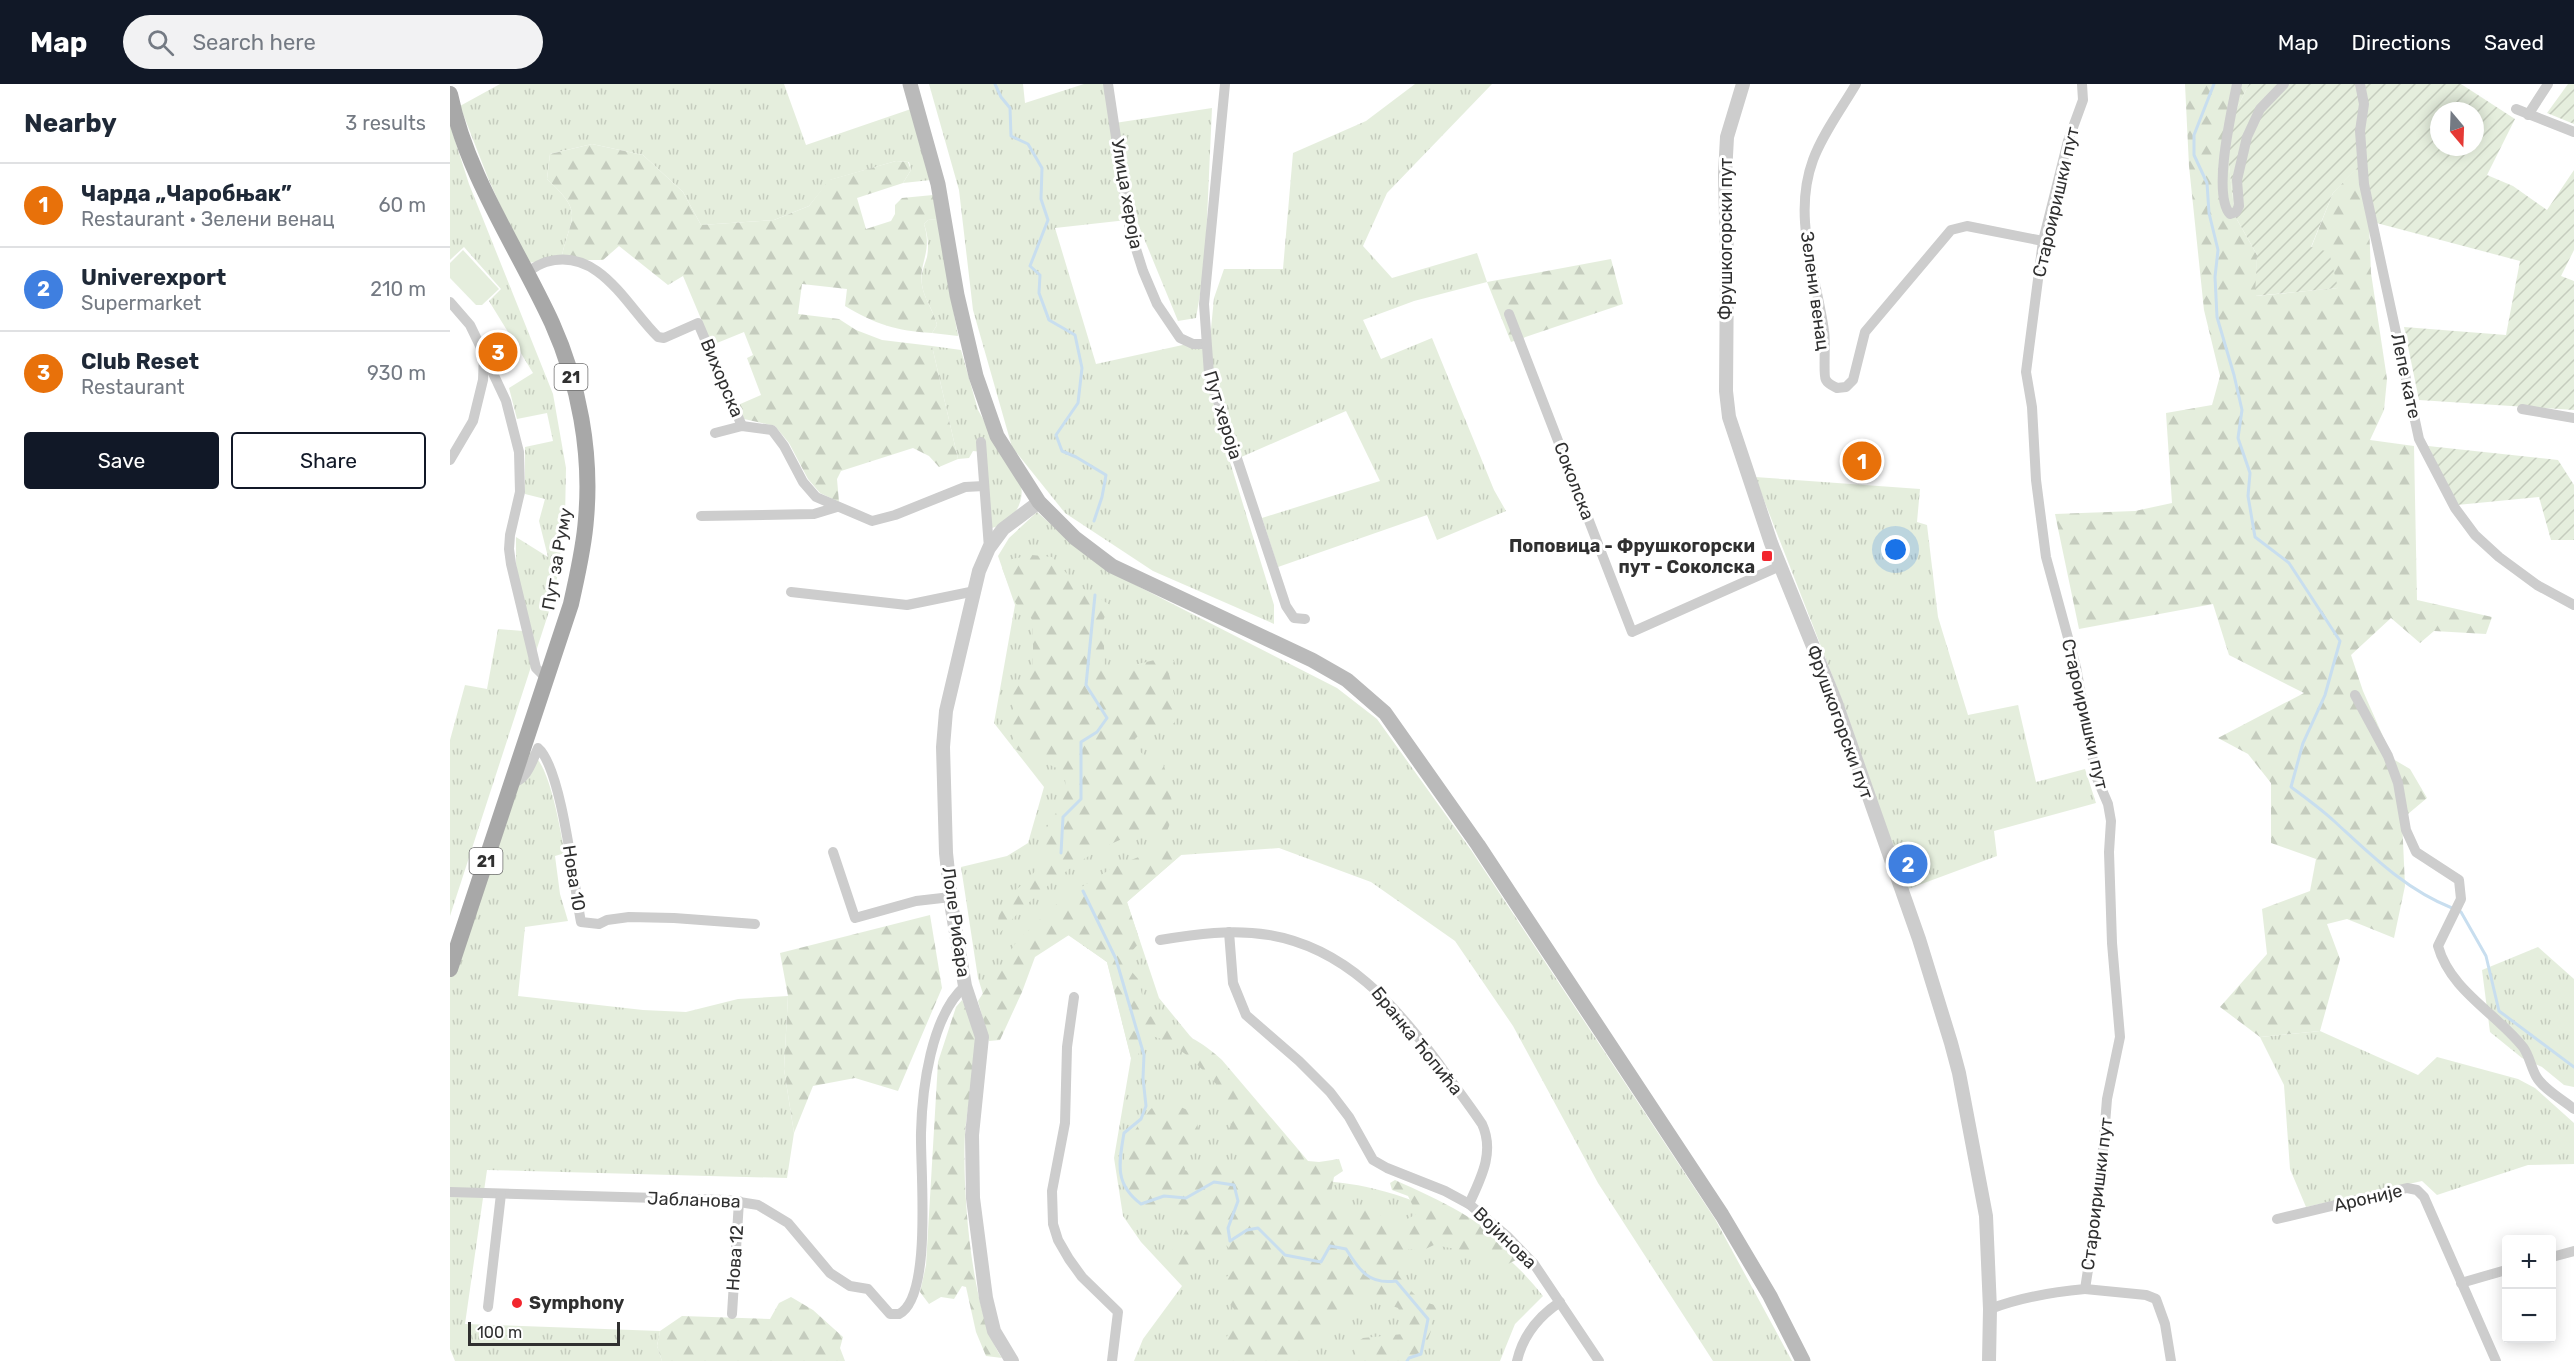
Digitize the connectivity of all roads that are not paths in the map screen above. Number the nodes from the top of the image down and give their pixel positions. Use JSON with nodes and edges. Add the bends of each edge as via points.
{"nodes":[{"id":1,"x":909,"y":84,"type":"edge"},
{"id":2,"x":1108,"y":84,"type":"edge"},
{"id":3,"x":1225,"y":84,"type":"edge"},
{"id":4,"x":1743,"y":84,"type":"edge"},
{"id":5,"x":1856,"y":84,"type":"edge"},
{"id":6,"x":2082,"y":84,"type":"edge"},
{"id":7,"x":2237,"y":84,"type":"edge"},
{"id":8,"x":2284,"y":84,"type":"edge"},
{"id":9,"x":2360,"y":84,"type":"edge"},
{"id":10,"x":2548,"y":84,"type":"edge"},
{"id":11,"x":450,"y":94,"type":"edge"},
{"id":12,"x":2516,"y":109,"type":"dead end"},
{"id":13,"x":2528,"y":115,"type":"junction"},
{"id":14,"x":2574,"y":132,"type":"edge"},
{"id":15,"x":2043,"y":241,"type":"junction"},
{"id":16,"x":526,"y":273,"type":"junction"},
{"id":17,"x":450,"y":302,"type":"edge"},
{"id":18,"x":1509,"y":314,"type":"dead end"},
{"id":19,"x":1206,"y":344,"type":"junction"},
{"id":20,"x":484,"y":354,"type":"junction"},
{"id":21,"x":2522,"y":409,"type":"dead end"},
{"id":22,"x":2574,"y":418,"type":"edge"},
{"id":23,"x":742,"y":426,"type":"junction"},
{"id":24,"x":715,"y":433,"type":"dead end"},
{"id":25,"x":981,"y":442,"type":"dead end"},
{"id":26,"x":450,"y":460,"type":"edge"},
{"id":27,"x":984,"y":486,"type":"junction"},
{"id":28,"x":1039,"y":502,"type":"junction"},
{"id":29,"x":837,"y":507,"type":"junction"},
{"id":30,"x":701,"y":516,"type":"dead end"},
{"id":31,"x":989,"y":548,"type":"junction"},
{"id":32,"x":1780,"y":566,"type":"junction"},
{"id":33,"x":975,"y":591,"type":"junction"},
{"id":34,"x":791,"y":592,"type":"dead end"},
{"id":35,"x":2574,"y":604,"type":"edge"},
{"id":36,"x":1305,"y":619,"type":"dead end"},
{"id":37,"x":547,"y":679,"type":"junction"},
{"id":38,"x":2355,"y":695,"type":"dead end"},
{"id":39,"x":511,"y":783,"type":"junction"},
{"id":40,"x":833,"y":852,"type":"dead end"},
{"id":41,"x":951,"y":897,"type":"junction"},
{"id":42,"x":755,"y":924,"type":"dead end"},
{"id":43,"x":1228,"y":932,"type":"junction"},
{"id":44,"x":1160,"y":939,"type":"dead end"},
{"id":45,"x":450,"y":969,"type":"edge"},
{"id":46,"x":965,"y":986,"type":"junction"},
{"id":47,"x":1074,"y":997,"type":"dead end"},
{"id":48,"x":2574,"y":1109,"type":"edge"},
{"id":49,"x":450,"y":1192,"type":"edge"},
{"id":50,"x":501,"y":1194,"type":"junction"},
{"id":51,"x":739,"y":1201,"type":"junction"},
{"id":52,"x":1469,"y":1204,"type":"junction"},
{"id":53,"x":2277,"y":1219,"type":"dead end"},
{"id":54,"x":2574,"y":1251,"type":"edge"},
{"id":55,"x":2556,"y":1256,"type":"edge"},
{"id":56,"x":2502,"y":1271,"type":"edge"},
{"id":57,"x":2461,"y":1283,"type":"junction"},
{"id":58,"x":2085,"y":1289,"type":"junction"},
{"id":59,"x":1560,"y":1302,"type":"junction"},
{"id":60,"x":488,"y":1307,"type":"dead end"},
{"id":61,"x":1990,"y":1309,"type":"junction"},
{"id":62,"x":732,"y":1314,"type":"dead end"},
{"id":63,"x":1012,"y":1361,"type":"edge"},
{"id":64,"x":1112,"y":1361,"type":"edge"},
{"id":65,"x":1516,"y":1361,"type":"edge"},
{"id":66,"x":1599,"y":1361,"type":"edge"},
{"id":67,"x":1803,"y":1361,"type":"edge"},
{"id":68,"x":1989,"y":1361,"type":"edge"},
{"id":69,"x":2171,"y":1361,"type":"edge"},
{"id":70,"x":2496,"y":1361,"type":"edge"}],
"edges":[{"from":1,"to":28,"type":"main road","via":[[938,184],[957,294],[979,387],[997,436]]},
{"from":2,"to":19,"type":"street","name":"Улица хероја","via":[[1130,230],[1143,271],[1157,304],[1180,338]]},
{"from":3,"to":19,"type":"street","name":"Пут хероја","via":[[1204,304]]},
{"from":4,"to":32,"type":"street","name":"Фрушкогорски пут","via":[[1726,145],[1726,402],[1735,442]]},
{"from":5,"to":15,"type":"street","name":"Зелени венац","via":[[1813,159],[1805,194],[1805,236],[1824,330],[1827,382],[1837,388],[1846,387],[1853,380],[1865,332],[1951,230],[1968,226]]},
{"from":6,"to":15,"type":"street","name":"Староиришки пут","via":[[2083,100],[2068,141]]},
{"from":7,"to":8,"type":"street","via":[[2223,169],[2224,208],[2230,214],[2239,206],[2237,180],[2247,137],[2260,109]]},
{"from":9,"to":35,"type":"street","name":"Лепе кате","via":[[2364,104],[2360,131],[2364,184],[2419,439],[2455,508],[2475,535],[2537,585]]},
{"from":10,"to":13,"type":"street"},
{"from":11,"to":16,"type":"main road","name":"Пут за Руму","number":"21","via":[[471,158]]},
{"from":12,"to":13,"type":"street"},
{"from":13,"to":14,"type":"street"},
{"from":15,"to":58,"type":"street","name":"Староиришки пут","via":[[2026,372],[2036,480],[2046,557],[2076,668],[2095,770],[2111,821],[2112,943],[2121,1021]]},
{"from":16,"to":23,"type":"street","name":"Вихорска","via":[[545,262],[580,262],[607,278],[658,337],[698,323]]},
{"from":16,"to":37,"type":"main road","name":"Пут за Руму","number":"21","via":[[551,322],[572,378],[588,495],[582,555]]},
{"from":17,"to":20,"type":"street","via":[[470,325]]},
{"from":18,"to":32,"type":"street","name":"Соколска","via":[[1632,632]]},
{"from":19,"to":36,"type":"street","name":"Пут хероја","via":[[1209,374],[1286,606],[1294,618]]},
{"from":20,"to":26,"type":"street","via":[[483,380],[473,421]]},
{"from":20,"to":37,"type":"street","via":[[506,401],[519,452],[520,492],[509,549],[536,668]]},
{"from":21,"to":22,"type":"street"},
{"from":23,"to":24,"type":"street","name":"Вихорска"},
{"from":23,"to":29,"type":"street","name":"Вихорска","via":[[772,430],[803,482],[816,497]]},
{"from":25,"to":27,"type":"street"},
{"from":27,"to":29,"type":"street","name":"Вихорска","via":[[965,487],[881,520],[872,521]]},
{"from":27,"to":31,"type":"street"},
{"from":28,"to":31,"type":"street","name":"Лоле Рибара","via":[[1012,520]]},
{"from":28,"to":67,"type":"main road","via":[[1075,538],[1112,566],[1312,660],[1347,680],[1385,713],[1478,845],[1722,1215]]},
{"from":29,"to":30,"type":"street","via":[[814,514]]},
{"from":31,"to":33,"type":"street","name":"Лоле Рибара"},
{"from":32,"to":61,"type":"street","name":"Фрушкогорски пут","via":[[1836,703],[1951,1043],[1986,1216]]},
{"from":33,"to":34,"type":"street","via":[[907,604]]},
{"from":33,"to":41,"type":"street","name":"Лоле Рибара","via":[[944,730],[944,807]]},
{"from":37,"to":39,"type":"main road","name":"Пут за Руму","number":"21"},
{"from":38,"to":48,"type":"street","via":[[2388,756],[2398,783],[2406,830],[2416,852],[2459,880],[2461,899],[2438,946],[2441,958],[2477,1005],[2525,1049],[2537,1078]]},
{"from":39,"to":42,"type":"street","name":"Нова 10","via":[[524,777],[538,748],[542,751],[549,761],[563,815],[581,922],[599,924],[629,917]]},
{"from":39,"to":45,"type":"main road","name":"Пут за Руму","number":"21"},
{"from":40,"to":41,"type":"street","via":[[855,918],[916,901]]},
{"from":41,"to":46,"type":"street","name":"Лоле Рибара"},
{"from":43,"to":44,"type":"street","name":"Бранка Ћопића"},
{"from":43,"to":52,"type":"street","name":"Војинова","via":[[1233,983],[1246,1015],[1330,1092],[1373,1160]]},
{"from":43,"to":52,"type":"street","name":"Бранка Ћопића","via":[[1270,935],[1327,954],[1369,982],[1389,1002],[1486,1132],[1485,1163]]},
{"from":46,"to":51,"type":"street","name":"Јабланова","via":[[952,999],[931,1050],[921,1132],[921,1256],[916,1289],[907,1310],[890,1314],[868,1289],[850,1286],[830,1273],[788,1223],[758,1205]]},
{"from":46,"to":63,"type":"street","name":"Лоле Рибара","via":[[982,1037],[972,1135],[982,1272],[994,1331]]},
{"from":47,"to":64,"type":"street","via":[[1066,1058],[1065,1123],[1052,1211],[1058,1240],[1069,1259],[1118,1312]]},
{"from":49,"to":50,"type":"street","name":"Јабланова"},
{"from":50,"to":51,"type":"street","name":"Јабланова"},
{"from":50,"to":60,"type":"street"},
{"from":51,"to":62,"type":"street","name":"Нова 12"},
{"from":52,"to":59,"type":"street","name":"Војинова","via":[[1534,1264]]},
{"from":53,"to":57,"type":"street","name":"Ароније","via":[[2414,1189],[2424,1197]]},
{"from":54,"to":55,"type":"street"},
{"from":56,"to":57,"type":"street"},
{"from":57,"to":70,"type":"street"},
{"from":58,"to":61,"type":"street","name":"Староиришки пут","via":[[2011,1300]]},
{"from":58,"to":69,"type":"street","via":[[2156,1299]]},
{"from":59,"to":65,"type":"street","via":[[1532,1327]]},
{"from":59,"to":66,"type":"street","name":"Војинова"},
{"from":61,"to":68,"type":"street","name":"Фрушкогорски пут"}]}
